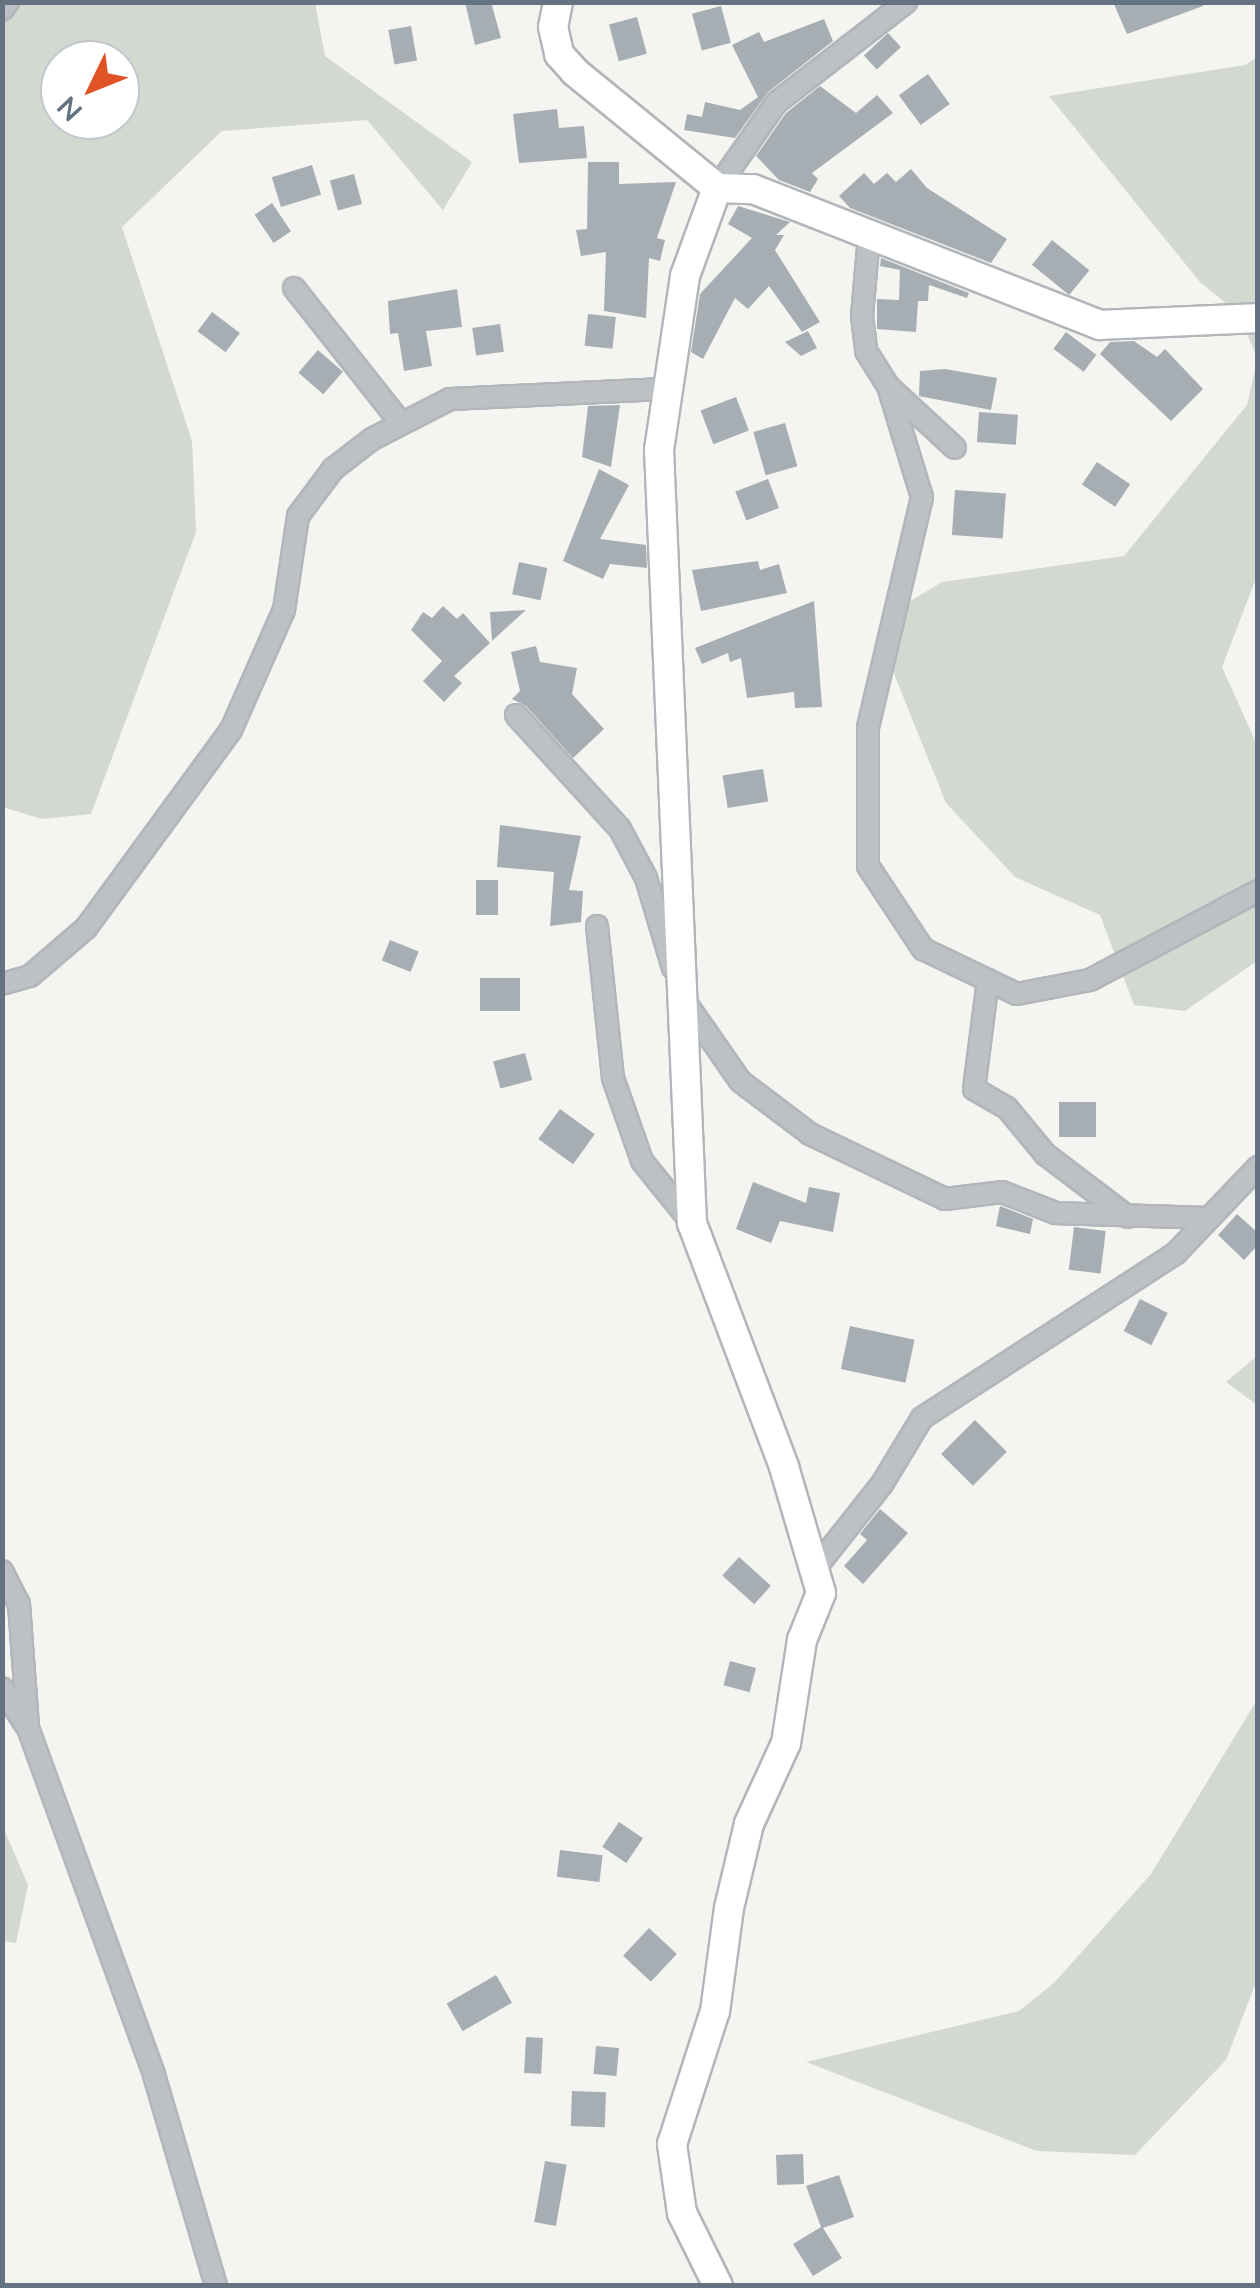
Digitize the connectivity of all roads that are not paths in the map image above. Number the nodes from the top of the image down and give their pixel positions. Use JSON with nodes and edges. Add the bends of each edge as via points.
{"nodes":[{"id":1,"x":8,"y":2,"type":"edge"},
{"id":2,"x":558,"y":2,"type":"edge"},
{"id":3,"x":906,"y":2,"type":"edge"},
{"id":4,"x":2,"y":10,"type":"edge"},
{"id":5,"x":717,"y":188,"type":"junction"},
{"id":6,"x":869,"y":236,"type":"junction"},
{"id":7,"x":294,"y":288,"type":"dead end"},
{"id":8,"x":1258,"y":318,"type":"edge"},
{"id":9,"x":888,"y":386,"type":"junction"},
{"id":10,"x":665,"y":389,"type":"junction"},
{"id":11,"x":401,"y":423,"type":"junction"},
{"id":12,"x":956,"y":448,"type":"dead end"},
{"id":13,"x":516,"y":715,"type":"dead end"},
{"id":14,"x":1258,"y":891,"type":"edge"},
{"id":15,"x":597,"y":926,"type":"dead end"},
{"id":16,"x":988,"y":980,"type":"junction"},
{"id":17,"x":2,"y":984,"type":"edge"},
{"id":18,"x":682,"y":997,"type":"junction"},
{"id":19,"x":1258,"y":1167,"type":"edge"},
{"id":20,"x":1128,"y":1216,"type":"junction"},
{"id":21,"x":1207,"y":1218,"type":"junction"},
{"id":22,"x":692,"y":1223,"type":"junction"},
{"id":23,"x":817,"y":1566,"type":"junction"},
{"id":24,"x":2,"y":1571,"type":"edge"},
{"id":25,"x":2,"y":1688,"type":"edge"},
{"id":26,"x":28,"y":1728,"type":"junction"},
{"id":27,"x":216,"y":2286,"type":"edge"},
{"id":28,"x":718,"y":2286,"type":"edge"}],
"edges":[{"from":1,"to":4,"type":"street"},
{"from":2,"to":5,"type":"street","via":[[553,27],[567,63]]},
{"from":3,"to":5,"type":"street","via":[[776,103]]},
{"from":5,"to":6,"type":"street","via":[[753,189]]},
{"from":5,"to":10,"type":"street","via":[[685,276]]},
{"from":6,"to":8,"type":"street","via":[[952,262],[1054,312],[1100,324]]},
{"from":6,"to":9,"type":"street","via":[[866,351]]},
{"from":7,"to":11,"type":"street"},
{"from":9,"to":12,"type":"street"},
{"from":9,"to":16,"type":"street","via":[[922,497],[868,728],[868,866],[923,949]]},
{"from":10,"to":11,"type":"street","via":[[450,398]]},
{"from":10,"to":18,"type":"street","via":[[660,450]]},
{"from":11,"to":17,"type":"street","via":[[333,468],[298,516],[284,610],[231,730],[184,801],[86,928],[30,976]]},
{"from":13,"to":18,"type":"street","via":[[620,829],[646,878]]},
{"from":14,"to":16,"type":"street","via":[[1090,980],[1017,994]]},
{"from":15,"to":22,"type":"street","via":[[613,1078],[642,1161]]},
{"from":16,"to":20,"type":"street","via":[[974,1090],[1007,1108],[1045,1154]]},
{"from":18,"to":20,"type":"street","via":[[740,1081],[810,1134],[945,1199],[1002,1192],[1056,1214]]},
{"from":18,"to":22,"type":"street"},
{"from":19,"to":21,"type":"street"},
{"from":20,"to":21,"type":"street"},
{"from":21,"to":23,"type":"street","via":[[1176,1253],[922,1418],[882,1484]]},
{"from":22,"to":23,"type":"street"},
{"from":23,"to":28,"type":"street","via":[[821,1593],[802,1640],[786,1743],[749,1824],[729,1908],[716,2011],[672,2144],[682,2213]]},
{"from":24,"to":26,"type":"street","via":[[19,1604]]},
{"from":25,"to":26,"type":"street"},
{"from":26,"to":27,"type":"street","via":[[154,2075]]}]}
